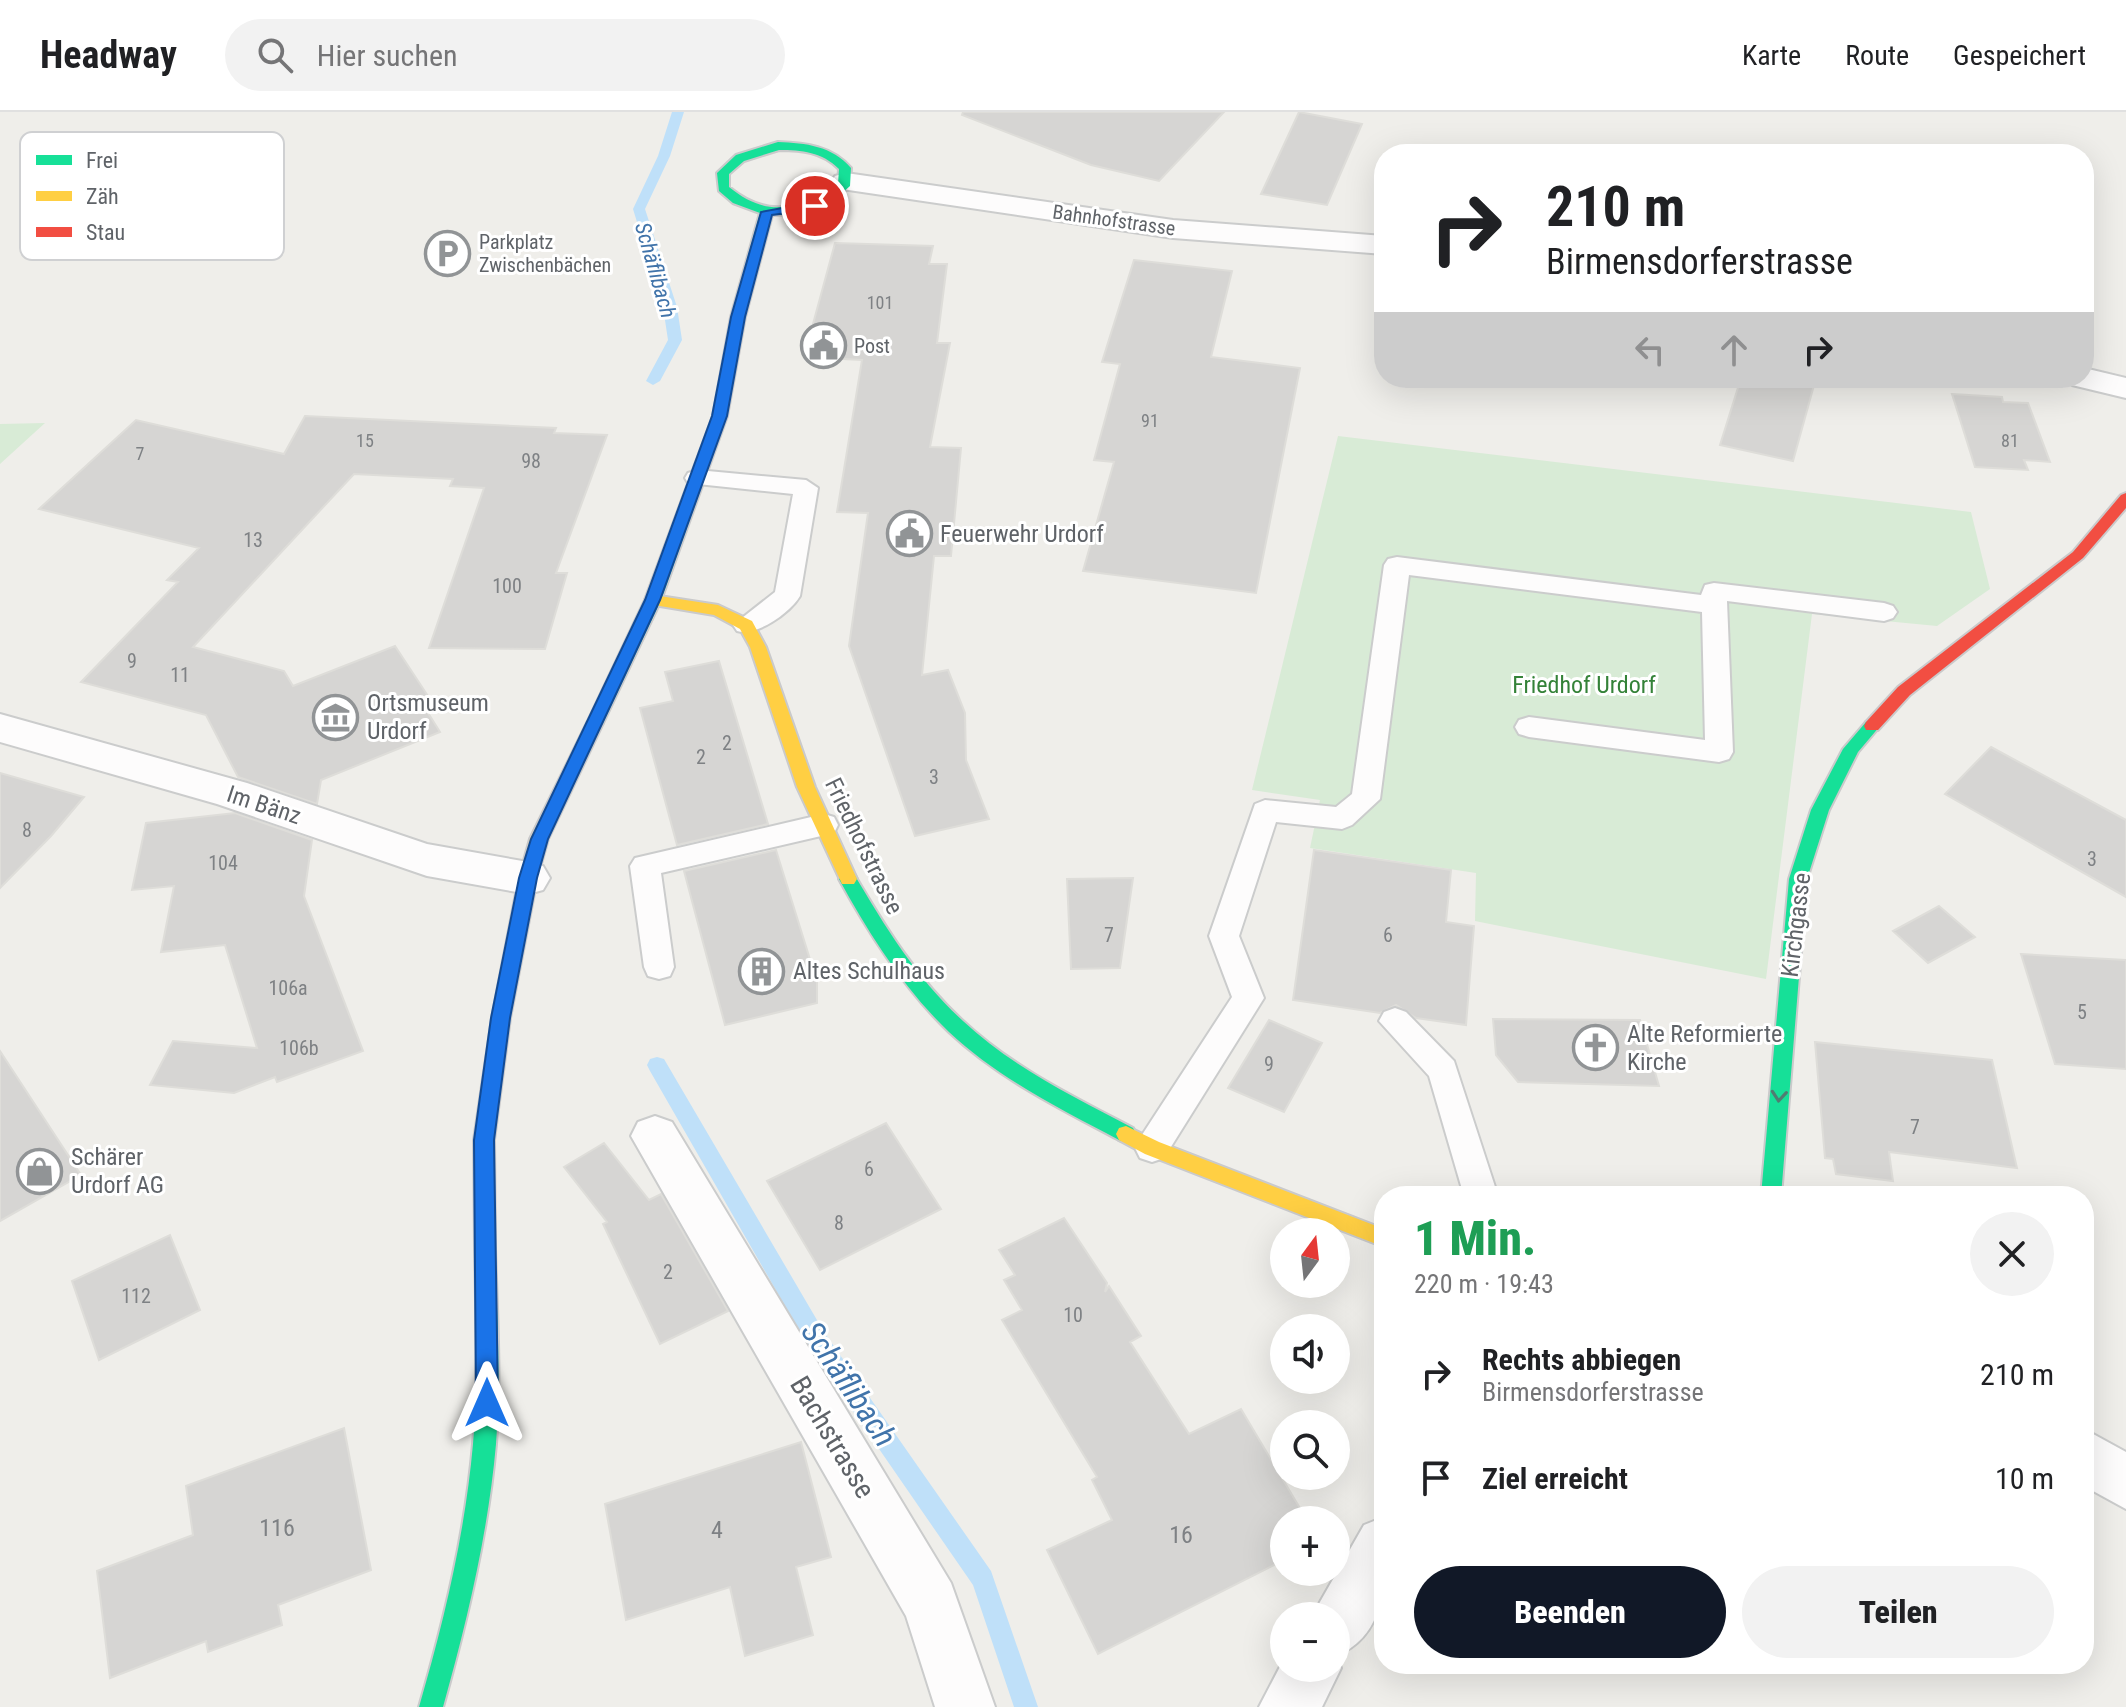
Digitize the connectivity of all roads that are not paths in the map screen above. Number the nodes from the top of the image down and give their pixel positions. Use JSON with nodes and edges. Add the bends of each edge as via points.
{"nodes":[{"id":1,"x":802,"y":124,"type":"dead end"},
{"id":2,"x":798,"y":146,"type":"junction"},
{"id":3,"x":846,"y":182,"type":"junction"},
{"id":4,"x":767,"y":212,"type":"junction"},
{"id":5,"x":1374,"y":244,"type":"edge"},
{"id":6,"x":2094,"y":380,"type":"edge"},
{"id":7,"x":2126,"y":388,"type":"edge"},
{"id":8,"x":697,"y":478,"type":"junction"},
{"id":9,"x":2126,"y":498,"type":"edge"},
{"id":10,"x":653,"y":600,"type":"junction"},
{"id":11,"x":1714,"y":605,"type":"junction"},
{"id":12,"x":1884,"y":612,"type":"dead end"},
{"id":13,"x":746,"y":625,"type":"junction"},
{"id":14,"x":1529,"y":727,"type":"dead end"},
{"id":15,"x":0,"y":728,"type":"edge"},
{"id":16,"x":824,"y":825,"type":"junction"},
{"id":17,"x":528,"y":878,"type":"junction"},
{"id":18,"x":659,"y":967,"type":"dead end"},
{"id":19,"x":1395,"y":1021,"type":"dead end"},
{"id":20,"x":655,"y":1136,"type":"dead end"},
{"id":21,"x":1152,"y":1148,"type":"junction"},
{"id":22,"x":1478,"y":1186,"type":"edge"},
{"id":23,"x":1772,"y":1186,"type":"edge"},
{"id":24,"x":1374,"y":1234,"type":"edge"},
{"id":25,"x":2094,"y":1462,"type":"edge"},
{"id":26,"x":2126,"y":1483,"type":"edge"},
{"id":27,"x":1374,"y":1562,"type":"edge"},
{"id":28,"x":1350,"y":1603,"type":"edge"},
{"id":29,"x":1304,"y":1682,"type":"edge"},
{"id":30,"x":431,"y":1707,"type":"edge"},
{"id":31,"x":965,"y":1707,"type":"edge"},
{"id":32,"x":1289,"y":1707,"type":"edge"}],
"edges":[{"from":1,"to":2,"type":"main road"},
{"from":2,"to":3,"type":"main road","via":[[839,160]]},
{"from":2,"to":4,"type":"main road","via":[[740,157],[720,177],[720,189],[729,200]]},
{"from":3,"to":4,"type":"main road","via":[[815,206]]},
{"from":3,"to":5,"type":"street","name":"Bahnhofstrasse","via":[[1173,229]]},
{"from":4,"to":8,"type":"main road","via":[[738,317],[720,416]]},
{"from":6,"to":7,"type":"street"},
{"from":8,"to":10,"type":"main road"},
{"from":8,"to":13,"type":"lane","via":[[806,488],[787,596]]},
{"from":9,"to":23,"type":"main road","name":"Kirchgasse","one_way":true,"via":[[2078,555],[1904,691],[1851,749],[1820,810],[1798,879]]},
{"from":10,"to":13,"type":"main road","via":[[718,610]]},
{"from":10,"to":17,"type":"main road","via":[[539,839]]},
{"from":11,"to":12,"type":"lane","via":[[1714,591]]},
{"from":11,"to":14,"type":"lane","via":[[1719,752]]},
{"from":11,"to":21,"type":"lane","via":[[1397,565],[1366,799],[1342,818],[1265,811],[1224,936],[1248,998]]},
{"from":13,"to":16,"type":"main road","name":"Friedhofstrasse"},
{"from":15,"to":17,"type":"street","name":"Im Bänz","via":[[262,803],[447,867]]},
{"from":16,"to":18,"type":"lane","via":[[645,866]]},
{"from":16,"to":21,"type":"main road","name":"Friedhofstrasse","via":[[884,941],[956,1027],[1043,1090]]},
{"from":17,"to":30,"type":"main road","via":[[484,1140],[487,1403],[477,1512],[461,1604]]},
{"from":19,"to":22,"type":"lane","via":[[1443,1070]]},
{"from":20,"to":31,"type":"street","name":"Bachstrasse","via":[[931,1603]]},
{"from":21,"to":24,"type":"main road","name":"Friedhofstrasse"},
{"from":25,"to":26,"type":"street"},
{"from":27,"to":28,"type":"street"},
{"from":29,"to":32,"type":"street"}]}
